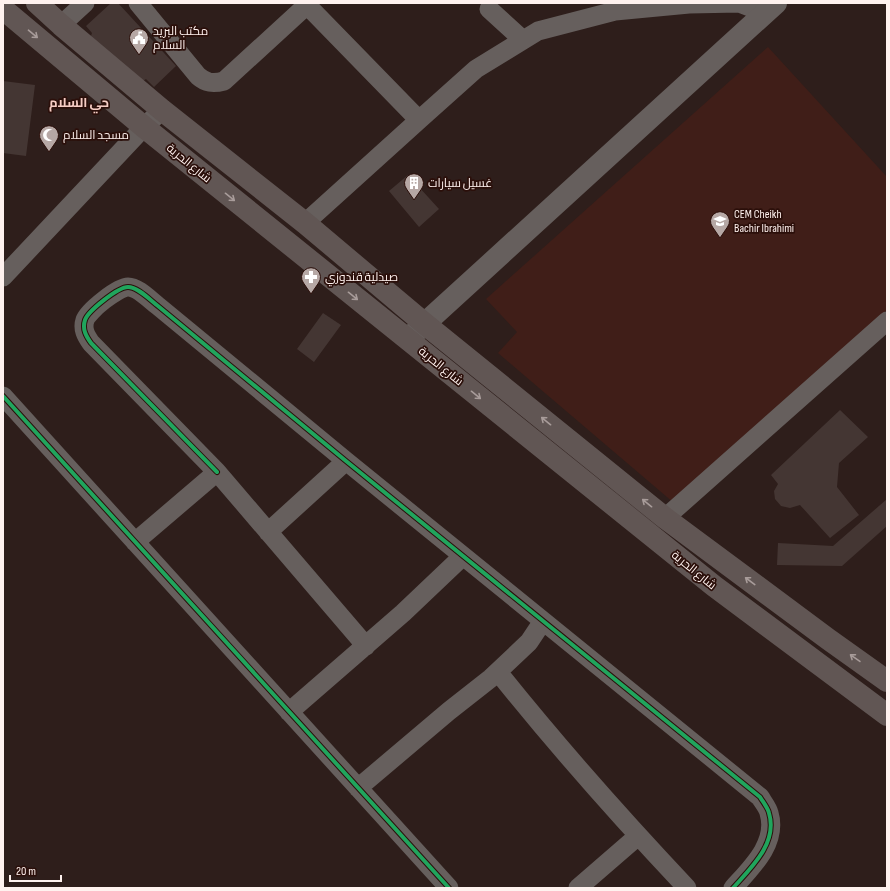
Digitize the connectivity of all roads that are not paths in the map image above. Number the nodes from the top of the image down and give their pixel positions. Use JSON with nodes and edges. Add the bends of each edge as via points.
{"nodes":[{"id":1,"x":37,"y":3,"type":"edge"},
{"id":2,"x":85,"y":3,"type":"edge"},
{"id":3,"x":138,"y":3,"type":"edge"},
{"id":4,"x":306,"y":4,"type":"edge"},
{"id":5,"x":487,"y":5,"type":"edge"},
{"id":6,"x":770,"y":8,"type":"edge"},
{"id":7,"x":3,"y":9,"type":"edge"},
{"id":8,"x":61,"y":25,"type":"junction"},
{"id":9,"x":523,"y":40,"type":"junction"},
{"id":10,"x":162,"y":110,"type":"junction"},
{"id":11,"x":418,"y":120,"type":"junction"},
{"id":12,"x":144,"y":127,"type":"junction"},
{"id":13,"x":305,"y":223,"type":"junction"},
{"id":14,"x":3,"y":277,"type":"edge"},
{"id":15,"x":887,"y":321,"type":"edge"},
{"id":16,"x":425,"y":324,"type":"junction"},
{"id":17,"x":408,"y":339,"type":"junction"},
{"id":18,"x":3,"y":396,"type":"edge"},
{"id":19,"x":346,"y":461,"type":"junction"},
{"id":20,"x":217,"y":472,"type":"junction"},
{"id":21,"x":665,"y":518,"type":"junction"},
{"id":22,"x":268,"y":532,"type":"junction"},
{"id":23,"x":135,"y":542,"type":"junction"},
{"id":24,"x":463,"y":556,"type":"junction"},
{"id":25,"x":543,"y":621,"type":"junction"},
{"id":26,"x":366,"y":646,"type":"junction"},
{"id":27,"x":498,"y":672,"type":"junction"},
{"id":28,"x":887,"y":681,"type":"edge"},
{"id":29,"x":289,"y":712,"type":"junction"},
{"id":30,"x":887,"y":715,"type":"edge"},
{"id":31,"x":358,"y":788,"type":"junction"},
{"id":32,"x":638,"y":836,"type":"junction"},
{"id":33,"x":449,"y":888,"type":"edge"},
{"id":34,"x":578,"y":888,"type":"edge"},
{"id":35,"x":687,"y":888,"type":"edge"},
{"id":36,"x":733,"y":888,"type":"edge"}],
"edges":[{"from":1,"to":8,"type":"main road","name":"شارع الحرية"},
{"from":2,"to":8,"type":"street"},
{"from":3,"to":4,"type":"street","via":[[198,76],[208,83],[215,84],[224,81]]},
{"from":4,"to":11,"type":"street"},
{"from":5,"to":9,"type":"street"},
{"from":6,"to":9,"type":"street","via":[[739,4],[689,4],[614,11],[538,31]]},
{"from":6,"to":16,"type":"street"},
{"from":7,"to":12,"type":"main road","name":"شارع الحرية","one_way":true},
{"from":8,"to":10,"type":"main road","name":"شارع الحرية"},
{"from":9,"to":11,"type":"street","via":[[476,69]]},
{"from":10,"to":12,"type":"street"},
{"from":10,"to":13,"type":"main road","name":"شارع الحرية"},
{"from":11,"to":13,"type":"street"},
{"from":12,"to":14,"type":"street"},
{"from":12,"to":17,"type":"main road","name":"شارع الحرية","one_way":true},
{"from":13,"to":16,"type":"main road","name":"شارع الحرية"},
{"from":15,"to":21,"type":"street"},
{"from":16,"to":17,"type":"street"},
{"from":21,"to":16,"type":"main road","name":"شارع الحرية","one_way":true},
{"from":17,"to":30,"type":"main road","name":"شارع الحرية","one_way":true,"via":[[714,586]]},
{"from":18,"to":23,"type":"street"},
{"from":19,"to":20,"type":"street","via":[[158,306],[134,288],[123,287],[93,309],[85,320],[84,332],[91,343]]},
{"from":19,"to":22,"type":"street"},
{"from":19,"to":24,"type":"street"},
{"from":20,"to":22,"type":"street"},
{"from":20,"to":23,"type":"street"},
{"from":28,"to":21,"type":"main road","name":"شارع الحرية","one_way":true},
{"from":22,"to":26,"type":"street"},
{"from":23,"to":29,"type":"street"},
{"from":24,"to":25,"type":"street"},
{"from":24,"to":26,"type":"street"},
{"from":25,"to":27,"type":"street","via":[[529,642]]},
{"from":25,"to":36,"type":"street","via":[[760,797],[769,812],[772,824],[770,837],[760,858]]},
{"from":26,"to":29,"type":"street"},
{"from":27,"to":31,"type":"street"},
{"from":27,"to":32,"type":"street","via":[[548,734]]},
{"from":29,"to":31,"type":"street"},
{"from":31,"to":33,"type":"street"},
{"from":32,"to":34,"type":"street"},
{"from":32,"to":35,"type":"street"}]}
